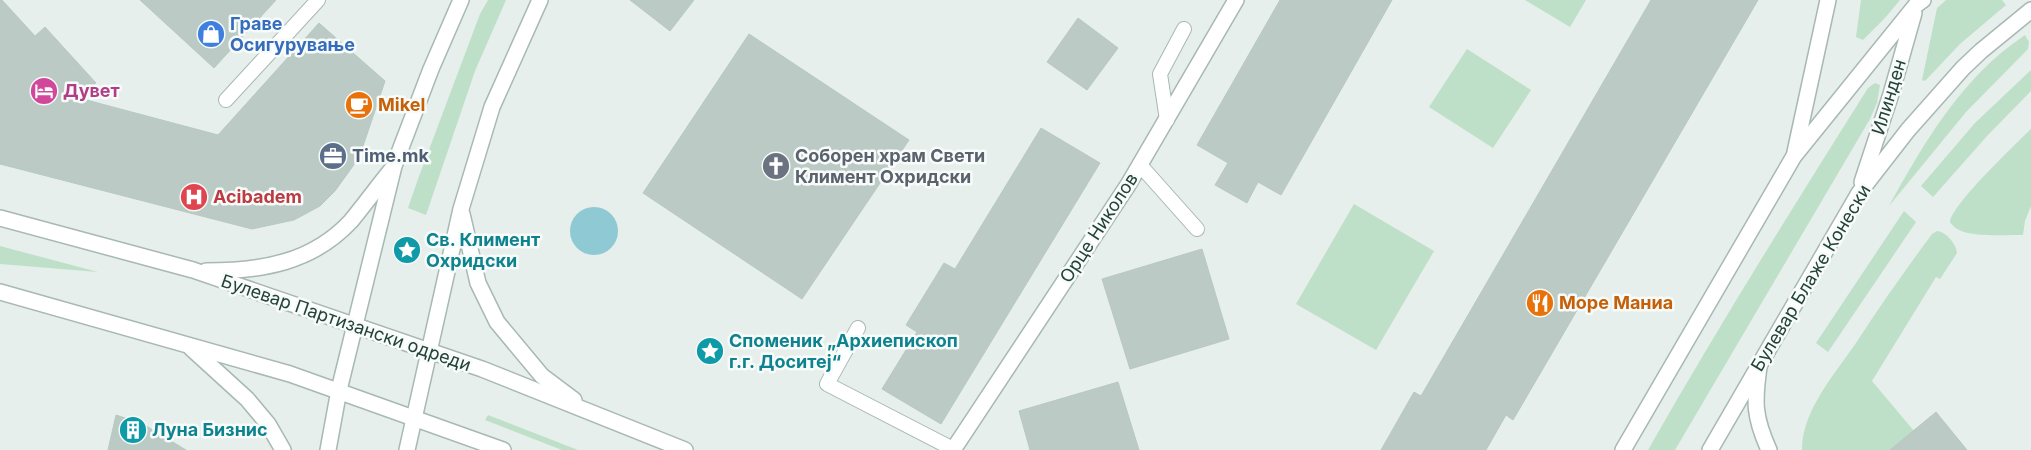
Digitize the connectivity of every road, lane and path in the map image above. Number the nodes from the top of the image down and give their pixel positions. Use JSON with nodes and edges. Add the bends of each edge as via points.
{"nodes":[{"id":1,"x":318,"y":0,"type":"edge"},
{"id":2,"x":461,"y":0,"type":"edge"},
{"id":3,"x":540,"y":0,"type":"edge"},
{"id":4,"x":1236,"y":0,"type":"edge"},
{"id":5,"x":1828,"y":0,"type":"edge"},
{"id":6,"x":1919,"y":2,"type":"edge"},
{"id":7,"x":2031,"y":10,"type":"edge"},
{"id":8,"x":1184,"y":29,"type":"dead end"},
{"id":9,"x":226,"y":100,"type":"dead end"},
{"id":10,"x":1167,"y":120,"type":"junction"},
{"id":11,"x":1794,"y":156,"type":"junction"},
{"id":12,"x":1140,"y":165,"type":"junction"},
{"id":13,"x":394,"y":166,"type":"junction"},
{"id":14,"x":1859,"y":193,"type":"junction"},
{"id":15,"x":461,"y":209,"type":"junction"},
{"id":16,"x":0,"y":218,"type":"edge"},
{"id":17,"x":1197,"y":229,"type":"dead end"},
{"id":18,"x":193,"y":270,"type":"junction"},
{"id":19,"x":0,"y":292,"type":"edge"},
{"id":20,"x":355,"y":326,"type":"junction"},
{"id":21,"x":858,"y":328,"type":"dead end"},
{"id":22,"x":188,"y":346,"type":"junction"},
{"id":23,"x":429,"y":351,"type":"junction"},
{"id":24,"x":1760,"y":362,"type":"junction"},
{"id":25,"x":339,"y":390,"type":"junction"},
{"id":26,"x":589,"y":411,"type":"junction"},
{"id":27,"x":414,"y":417,"type":"junction"},
{"id":28,"x":283,"y":450,"type":"edge"},
{"id":29,"x":328,"y":450,"type":"edge"},
{"id":30,"x":407,"y":450,"type":"edge"},
{"id":31,"x":504,"y":450,"type":"edge"},
{"id":32,"x":685,"y":450,"type":"edge"},
{"id":33,"x":953,"y":450,"type":"edge"},
{"id":34,"x":1623,"y":450,"type":"edge"},
{"id":35,"x":1710,"y":450,"type":"edge"},
{"id":36,"x":1768,"y":450,"type":"edge"}],
"edges":[{"from":1,"to":9,"type":"lane"},
{"from":2,"to":13,"type":"street"},
{"from":3,"to":15,"type":"street","via":[[492,106]]},
{"from":4,"to":10,"type":"street","name":"Орце Николов"},
{"from":5,"to":11,"type":"street"},
{"from":6,"to":11,"type":"street"},
{"from":6,"to":14,"type":"street","name":"Илинден"},
{"from":7,"to":14,"type":"street","name":"Булевар Блаже Конески","via":[[1963,68],[1908,130]]},
{"from":8,"to":10,"type":"lane","via":[[1160,74]]},
{"from":10,"to":12,"type":"street","name":"Орце Николов"},
{"from":11,"to":34,"type":"street"},
{"from":12,"to":17,"type":"lane"},
{"from":12,"to":33,"type":"street","name":"Орце Николов"},
{"from":13,"to":18,"type":"street","via":[[339,232],[300,257],[264,268]]},
{"from":13,"to":20,"type":"street"},
{"from":14,"to":24,"type":"street","name":"Булевар Блаже Конески"},
{"from":15,"to":23,"type":"street"},
{"from":15,"to":26,"type":"street","via":[[478,283],[497,322],[542,376]]},
{"from":16,"to":18,"type":"street","name":"Булевар Партизански одреди"},
{"from":18,"to":20,"type":"street","name":"Булевар Партизански одреди"},
{"from":19,"to":22,"type":"street"},
{"from":20,"to":23,"type":"street","name":"Булевар Партизански одреди"},
{"from":20,"to":25,"type":"street"},
{"from":21,"to":33,"type":"lane","via":[[827,384]]},
{"from":22,"to":25,"type":"street"},
{"from":22,"to":28,"type":"street","via":[[247,399],[268,424]]},
{"from":23,"to":26,"type":"street","name":"Булевар Партизански одреди"},
{"from":23,"to":27,"type":"street"},
{"from":24,"to":35,"type":"street","name":"Булевар Блаже Конески"},
{"from":24,"to":36,"type":"street","via":[[1755,396],[1759,428]]},
{"from":25,"to":27,"type":"street"},
{"from":25,"to":29,"type":"street"},
{"from":26,"to":32,"type":"street","name":"Булевар Партизански одреди"},
{"from":27,"to":30,"type":"street"},
{"from":27,"to":31,"type":"street"}]}
